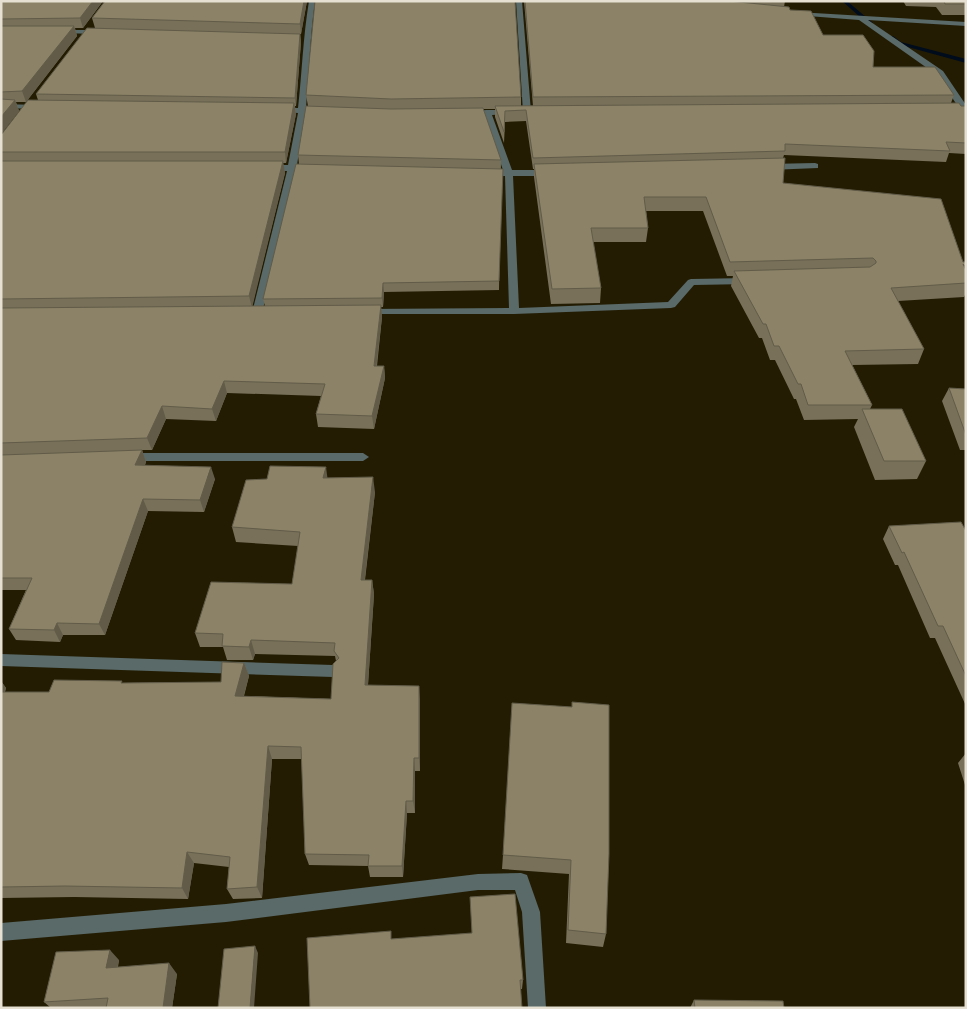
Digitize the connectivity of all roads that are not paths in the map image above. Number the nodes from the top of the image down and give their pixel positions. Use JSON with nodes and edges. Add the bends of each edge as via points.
{"nodes":[{"id":1,"x":312,"y":1,"type":"edge"},
{"id":2,"x":519,"y":1,"type":"edge"},
{"id":3,"x":786,"y":13,"type":"edge"},
{"id":4,"x":861,"y":18,"type":"junction"},
{"id":5,"x":94,"y":24,"type":"edge"},
{"id":6,"x":966,"y":24,"type":"edge"},
{"id":7,"x":49,"y":32,"type":"edge"},
{"id":8,"x":88,"y":32,"type":"junction"},
{"id":9,"x":108,"y":32,"type":"edge"},
{"id":10,"x":296,"y":38,"type":"edge"},
{"id":11,"x":306,"y":38,"type":"junction"},
{"id":12,"x":82,"y":39,"type":"edge"},
{"id":13,"x":35,"y":99,"type":"edge"},
{"id":14,"x":1,"y":106,"type":"edge"},
{"id":15,"x":29,"y":107,"type":"junction"},
{"id":16,"x":48,"y":107,"type":"edge"},
{"id":17,"x":273,"y":110,"type":"edge"},
{"id":18,"x":302,"y":110,"type":"junction"},
{"id":19,"x":945,"y":110,"type":"edge"},
{"id":20,"x":329,"y":111,"type":"edge"},
{"id":21,"x":487,"y":112,"type":"junction"},
{"id":22,"x":527,"y":112,"type":"junction"},
{"id":23,"x":537,"y":112,"type":"edge"},
{"id":24,"x":459,"y":113,"type":"edge"},
{"id":25,"x":23,"y":114,"type":"edge"},
{"id":26,"x":815,"y":166,"type":"dead end"},
{"id":27,"x":756,"y":167,"type":"edge"},
{"id":28,"x":263,"y":168,"type":"edge"},
{"id":29,"x":292,"y":168,"type":"junction"},
{"id":30,"x":322,"y":169,"type":"edge"},
{"id":31,"x":558,"y":172,"type":"edge"},
{"id":32,"x":480,"y":173,"type":"edge"},
{"id":33,"x":509,"y":174,"type":"junction"},
{"id":34,"x":759,"y":280,"type":"edge"},
{"id":35,"x":514,"y":311,"type":"junction"},
{"id":36,"x":356,"y":312,"type":"edge"},
{"id":37,"x":257,"y":313,"type":"edge"},
{"id":38,"x":364,"y":457,"type":"dead end"},
{"id":39,"x":112,"y":458,"type":"edge"},
{"id":40,"x":1,"y":660,"type":"edge"},
{"id":41,"x":333,"y":670,"type":"edge"},
{"id":42,"x":1,"y":932,"type":"edge"},
{"id":43,"x":536,"y":1008,"type":"edge"}],
"edges":[{"from":1,"to":11,"type":"street"},
{"from":2,"to":22,"type":"street"},
{"from":3,"to":4,"type":"street"},
{"from":4,"to":6,"type":"street"},
{"from":4,"to":19,"type":"street","via":[[940,73],[965,110]]},
{"from":5,"to":8,"type":"street"},
{"from":7,"to":8,"type":"street"},
{"from":8,"to":9,"type":"street"},
{"from":8,"to":12,"type":"street"},
{"from":10,"to":11,"type":"street"},
{"from":11,"to":18,"type":"street"},
{"from":13,"to":15,"type":"street"},
{"from":14,"to":15,"type":"street"},
{"from":15,"to":16,"type":"street"},
{"from":15,"to":25,"type":"street"},
{"from":17,"to":18,"type":"street"},
{"from":18,"to":20,"type":"street"},
{"from":18,"to":29,"type":"street"},
{"from":21,"to":22,"type":"street"},
{"from":21,"to":24,"type":"street"},
{"from":21,"to":33,"type":"street"},
{"from":22,"to":23,"type":"street"},
{"from":26,"to":27,"type":"street"},
{"from":28,"to":29,"type":"street"},
{"from":29,"to":30,"type":"street"},
{"from":29,"to":37,"type":"street"},
{"from":31,"to":33,"type":"street"},
{"from":32,"to":33,"type":"street"},
{"from":33,"to":35,"type":"street"},
{"from":34,"to":35,"type":"street","via":[[691,282],[671,305]]},
{"from":35,"to":36,"type":"street"},
{"from":38,"to":39,"type":"street"},
{"from":40,"to":41,"type":"street"},
{"from":42,"to":43,"type":"street","via":[[226,913],[478,882],[521,882],[531,912]]}]}
